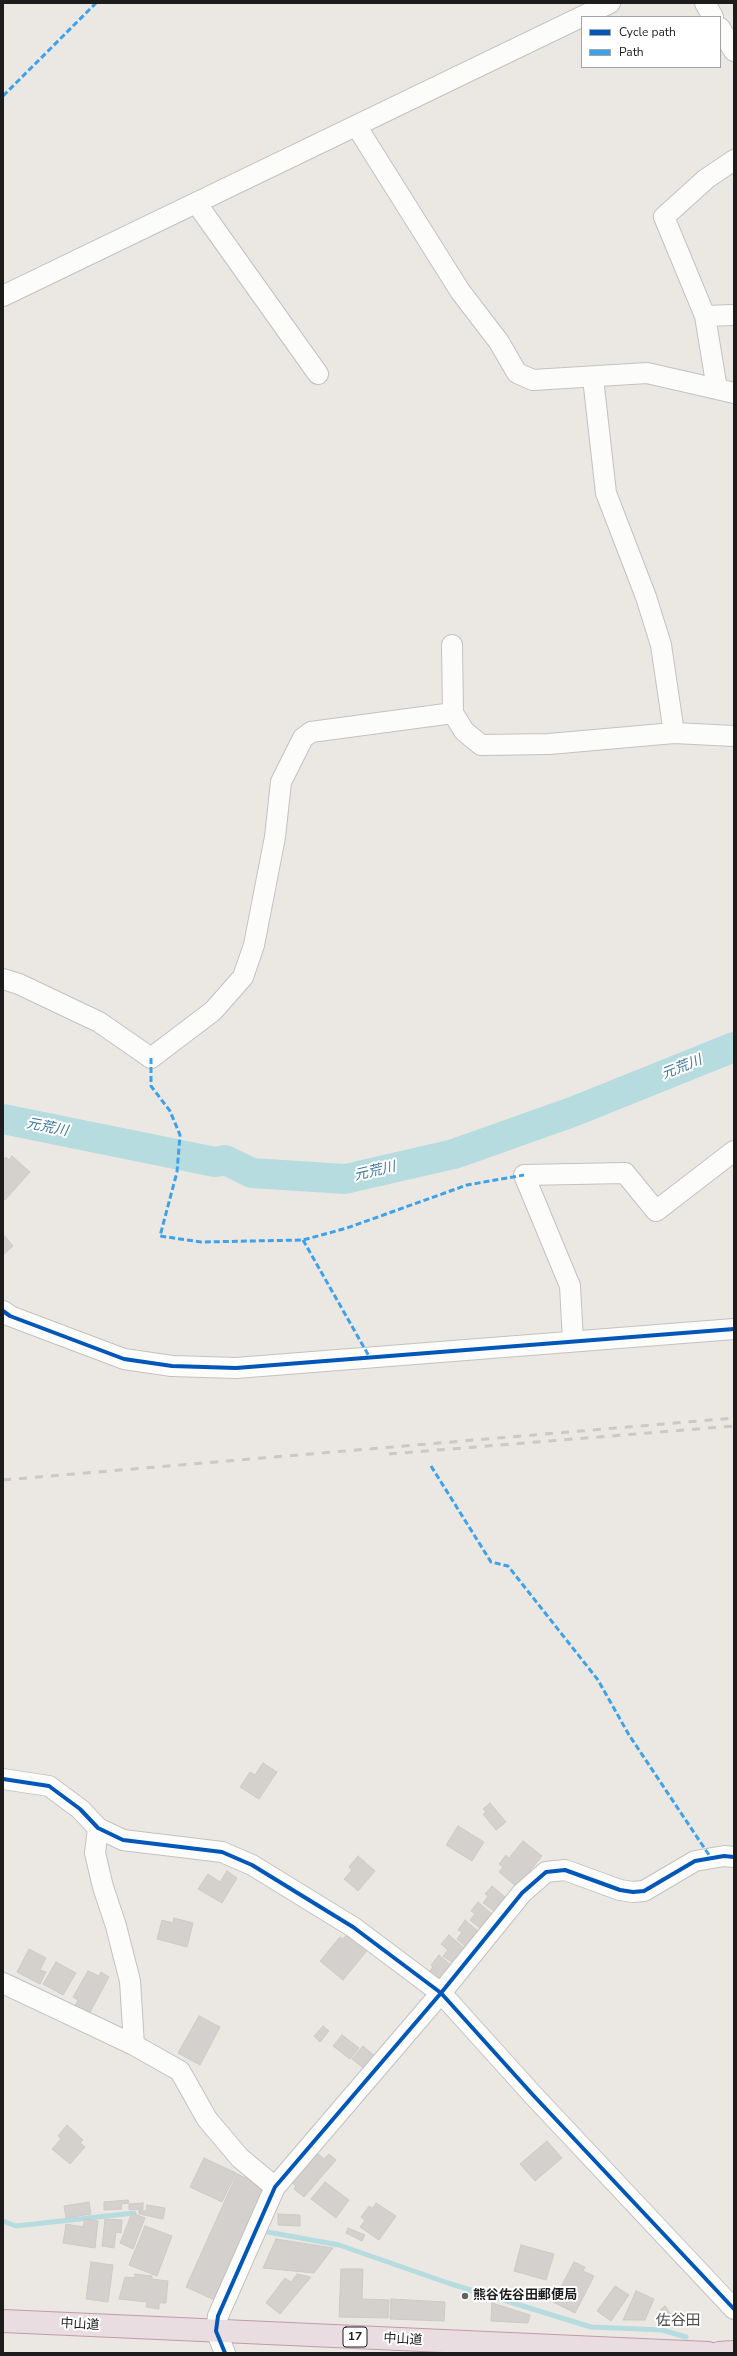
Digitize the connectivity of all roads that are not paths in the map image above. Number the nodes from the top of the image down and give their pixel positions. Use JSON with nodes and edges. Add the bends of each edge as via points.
{"nodes":[{"id":1,"x":610,"y":3,"type":"edge"},
{"id":2,"x":705,"y":3,"type":"edge"},
{"id":3,"x":583,"y":16,"type":"edge"},
{"id":4,"x":713,"y":16,"type":"edge"},
{"id":5,"x":581,"y":17,"type":"edge"},
{"id":6,"x":721,"y":30,"type":"edge"},
{"id":7,"x":734,"y":51,"type":"edge"},
{"id":8,"x":357,"y":127,"type":"junction"},
{"id":9,"x":734,"y":160,"type":"edge"},
{"id":10,"x":197,"y":204,"type":"junction"},
{"id":11,"x":3,"y":296,"type":"edge"},
{"id":12,"x":734,"y":315,"type":"edge"},
{"id":13,"x":705,"y":316,"type":"junction"},
{"id":14,"x":318,"y":374,"type":"dead end"},
{"id":15,"x":593,"y":378,"type":"junction"},
{"id":16,"x":726,"y":391,"type":"edge"},
{"id":17,"x":452,"y":645,"type":"dead end"},
{"id":18,"x":452,"y":713,"type":"junction"},
{"id":19,"x":674,"y":733,"type":"junction"},
{"id":20,"x":734,"y":736,"type":"edge"},
{"id":21,"x":3,"y":979,"type":"edge"},
{"id":22,"x":734,"y":1151,"type":"edge"},
{"id":23,"x":3,"y":1311,"type":"edge"},
{"id":24,"x":734,"y":1329,"type":"edge"},
{"id":25,"x":573,"y":1341,"type":"junction"},
{"id":26,"x":3,"y":1779,"type":"edge"},
{"id":27,"x":98,"y":1828,"type":"junction"},
{"id":28,"x":734,"y":1857,"type":"edge"},
{"id":29,"x":3,"y":1982,"type":"edge"},
{"id":30,"x":442,"y":1993,"type":"junction"},
{"id":31,"x":134,"y":2045,"type":"junction"},
{"id":32,"x":275,"y":2187,"type":"junction"},
{"id":33,"x":734,"y":2309,"type":"edge"},
{"id":34,"x":3,"y":2321,"type":"edge"},
{"id":35,"x":216,"y":2331,"type":"junction"},
{"id":36,"x":567,"y":2350,"type":"edge"},
{"id":37,"x":734,"y":2352,"type":"edge"},
{"id":38,"x":224,"y":2353,"type":"edge"},
{"id":39,"x":708,"y":2353,"type":"edge"},
{"id":40,"x":720,"y":2353,"type":"edge"}],
"edges":[{"from":1,"to":3,"type":"street"},
{"from":2,"to":4,"type":"street"},
{"from":5,"to":8,"type":"street"},
{"from":6,"to":7,"type":"street"},
{"from":8,"to":10,"type":"street"},
{"from":8,"to":15,"type":"street","via":[[460,291],[499,342],[517,373],[533,380]]},
{"from":9,"to":13,"type":"street","via":[[706,179],[664,217]]},
{"from":10,"to":11,"type":"street"},
{"from":10,"to":14,"type":"street"},
{"from":12,"to":13,"type":"street"},
{"from":13,"to":16,"type":"street"},
{"from":15,"to":16,"type":"street","via":[[622,373],[647,374]]},
{"from":15,"to":19,"type":"street","via":[[606,492],[646,597],[661,645]]},
{"from":17,"to":18,"type":"street"},
{"from":18,"to":19,"type":"street","via":[[464,731],[481,745],[550,744]]},
{"from":18,"to":21,"type":"street","via":[[311,732],[303,738],[282,782],[275,837],[254,945],[243,977],[213,1011],[151,1058],[99,1022]]},
{"from":19,"to":20,"type":"street"},
{"from":22,"to":25,"type":"street","via":[[656,1211],[625,1173],[524,1175],[570,1286]]},
{"from":23,"to":25,"type":"street","via":[[10,1316],[124,1360],[172,1366],[236,1368]]},
{"from":24,"to":25,"type":"street"},
{"from":26,"to":27,"type":"street","via":[[49,1786],[80,1809]]},
{"from":27,"to":30,"type":"street","via":[[123,1840],[222,1852],[252,1865],[353,1926]]},
{"from":27,"to":31,"type":"street","via":[[95,1853],[130,1981]]},
{"from":28,"to":30,"type":"street","via":[[724,1856],[695,1861],[644,1891],[633,1892],[565,1870],[546,1872],[522,1892]]},
{"from":29,"to":31,"type":"street"},
{"from":30,"to":32,"type":"street"},
{"from":30,"to":33,"type":"street","via":[[533,2095]]},
{"from":31,"to":32,"type":"street","via":[[180,2071],[207,2119],[240,2158]]},
{"from":32,"to":35,"type":"street","via":[[218,2316]]},
{"from":34,"to":35,"type":"highway","name":"中山道","number":"17"},
{"from":35,"to":36,"type":"highway","name":"中山道","number":"17"},
{"from":35,"to":38,"type":"street"},
{"from":36,"to":39,"type":"highway","name":"中山道","number":"17"},
{"from":37,"to":40,"type":"highway"}]}
